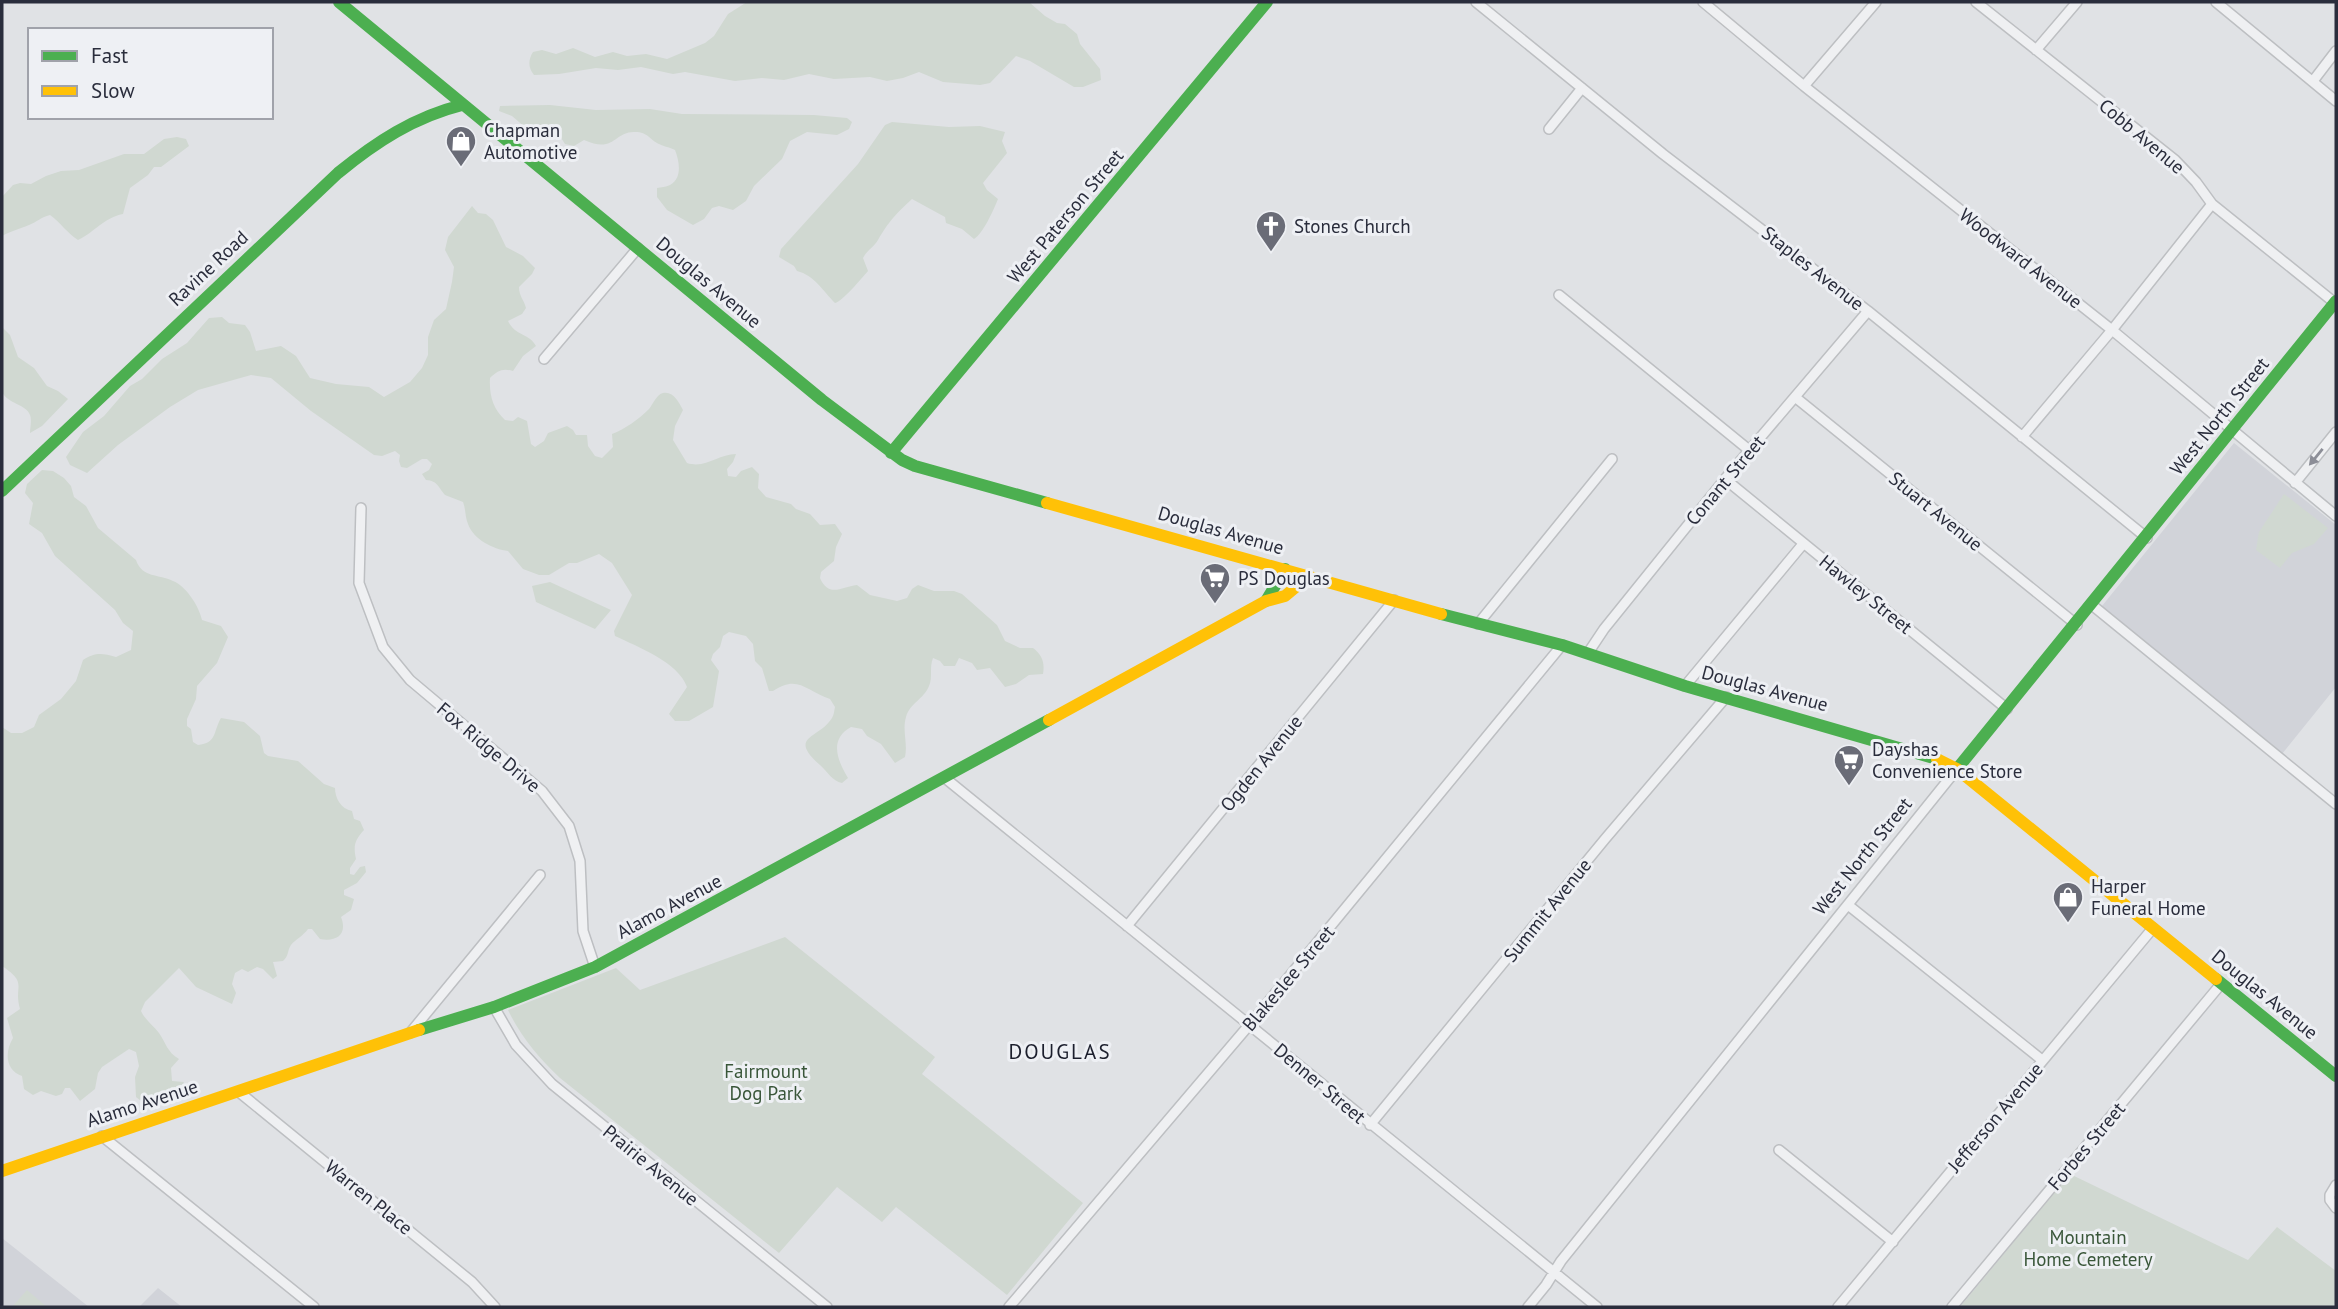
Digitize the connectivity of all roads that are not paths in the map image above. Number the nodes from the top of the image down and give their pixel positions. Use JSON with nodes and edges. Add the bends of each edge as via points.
{"nodes":[{"id":1,"x":341,"y":2,"type":"edge"},
{"id":2,"x":1267,"y":2,"type":"edge"},
{"id":3,"x":1476,"y":2,"type":"edge"},
{"id":4,"x":1703,"y":2,"type":"edge"},
{"id":5,"x":1876,"y":2,"type":"edge"},
{"id":6,"x":1976,"y":2,"type":"edge"},
{"id":7,"x":2077,"y":2,"type":"edge"},
{"id":8,"x":2216,"y":2,"type":"edge"},
{"id":9,"x":2036,"y":50,"type":"junction"},
{"id":10,"x":2336,"y":51,"type":"edge"},
{"id":11,"x":2313,"y":81,"type":"junction"},
{"id":12,"x":1804,"y":86,"type":"junction"},
{"id":13,"x":1582,"y":88,"type":"junction"},
{"id":14,"x":2336,"y":101,"type":"edge"},
{"id":15,"x":462,"y":105,"type":"junction"},
{"id":16,"x":1549,"y":129,"type":"dead end"},
{"id":17,"x":2212,"y":204,"type":"junction"},
{"id":18,"x":638,"y":248,"type":"junction"},
{"id":19,"x":1559,"y":295,"type":"dead end"},
{"id":20,"x":2336,"y":302,"type":"edge"},
{"id":21,"x":1868,"y":311,"type":"junction"},
{"id":22,"x":2112,"y":330,"type":"junction"},
{"id":23,"x":544,"y":359,"type":"dead end"},
{"id":24,"x":1795,"y":397,"type":"junction"},
{"id":25,"x":2231,"y":429,"type":"junction"},
{"id":26,"x":2336,"y":432,"type":"edge"},
{"id":27,"x":2022,"y":437,"type":"junction"},
{"id":28,"x":1749,"y":450,"type":"junction"},
{"id":29,"x":891,"y":453,"type":"junction"},
{"id":30,"x":1612,"y":459,"type":"dead end"},
{"id":31,"x":1725,"y":479,"type":"junction"},
{"id":32,"x":2295,"y":483,"type":"junction"},
{"id":33,"x":2,"y":491,"type":"edge"},
{"id":34,"x":361,"y":508,"type":"dead end"},
{"id":35,"x":2336,"y":516,"type":"edge"},
{"id":36,"x":2147,"y":538,"type":"junction"},
{"id":37,"x":1803,"y":544,"type":"junction"},
{"id":38,"x":1285,"y":569,"type":"junction"},
{"id":39,"x":1308,"y":576,"type":"junction"},
{"id":40,"x":1394,"y":600,"type":"junction"},
{"id":41,"x":1266,"y":601,"type":"junction"},
{"id":42,"x":2092,"y":605,"type":"junction"},
{"id":43,"x":1478,"y":624,"type":"junction"},
{"id":44,"x":2077,"y":625,"type":"junction"},
{"id":45,"x":1562,"y":645,"type":"junction"},
{"id":46,"x":1588,"y":653,"type":"junction"},
{"id":47,"x":1685,"y":686,"type":"junction"},
{"id":48,"x":1726,"y":697,"type":"junction"},
{"id":49,"x":2007,"y":709,"type":"junction"},
{"id":50,"x":1957,"y":769,"type":"junction"},
{"id":51,"x":945,"y":778,"type":"junction"},
{"id":52,"x":2336,"y":804,"type":"edge"},
{"id":53,"x":540,"y":874,"type":"dead end"},
{"id":54,"x":1848,"y":905,"type":"junction"},
{"id":55,"x":1127,"y":926,"type":"junction"},
{"id":56,"x":2153,"y":928,"type":"junction"},
{"id":57,"x":595,"y":967,"type":"junction"},
{"id":58,"x":2221,"y":984,"type":"junction"},
{"id":59,"x":494,"y":1007,"type":"junction"},
{"id":60,"x":1250,"y":1024,"type":"junction"},
{"id":61,"x":409,"y":1033,"type":"junction"},
{"id":62,"x":2042,"y":1060,"type":"junction"},
{"id":63,"x":2336,"y":1076,"type":"edge"},
{"id":64,"x":239,"y":1092,"type":"junction"},
{"id":65,"x":1370,"y":1125,"type":"junction"},
{"id":66,"x":102,"y":1136,"type":"junction"},
{"id":67,"x":1779,"y":1150,"type":"dead end"},
{"id":68,"x":3,"y":1169,"type":"edge"},
{"id":69,"x":2336,"y":1185,"type":"edge"},
{"id":70,"x":2336,"y":1208,"type":"edge"},
{"id":71,"x":1893,"y":1242,"type":"junction"},
{"id":72,"x":1554,"y":1273,"type":"junction"},
{"id":73,"x":314,"y":1307,"type":"edge"},
{"id":74,"x":495,"y":1307,"type":"edge"},
{"id":75,"x":827,"y":1307,"type":"edge"},
{"id":76,"x":1009,"y":1307,"type":"edge"},
{"id":77,"x":1528,"y":1307,"type":"edge"},
{"id":78,"x":1597,"y":1307,"type":"edge"},
{"id":79,"x":1838,"y":1307,"type":"edge"},
{"id":80,"x":1952,"y":1307,"type":"edge"}],
"edges":[{"from":1,"to":15,"type":"street","name":"Douglas Avenue"},
{"from":2,"to":29,"type":"street","name":"West Paterson Street"},
{"from":3,"to":13,"type":"street","name":"Staples Avenue"},
{"from":4,"to":12,"type":"street","name":"Woodward Avenue"},
{"from":5,"to":12,"type":"street"},
{"from":6,"to":9,"type":"street","name":"Cobb Avenue"},
{"from":7,"to":9,"type":"street"},
{"from":8,"to":11,"type":"street"},
{"from":9,"to":17,"type":"street","name":"Cobb Avenue","via":[[2175,160]]},
{"from":10,"to":11,"type":"street"},
{"from":11,"to":14,"type":"street"},
{"from":12,"to":22,"type":"street","name":"Woodward Avenue"},
{"from":13,"to":16,"type":"street"},
{"from":13,"to":21,"type":"street","name":"Staples Avenue"},
{"from":15,"to":18,"type":"street","name":"Douglas Avenue"},
{"from":15,"to":33,"type":"street","name":"Ravine Road","via":[[438,109],[396,131],[338,173]]},
{"from":17,"to":20,"type":"street","name":"Cobb Avenue"},
{"from":17,"to":22,"type":"street"},
{"from":18,"to":23,"type":"street"},
{"from":18,"to":29,"type":"street","name":"Douglas Avenue"},
{"from":19,"to":28,"type":"street"},
{"from":20,"to":25,"type":"street","name":"West North Street"},
{"from":21,"to":24,"type":"street","name":"Conant Street"},
{"from":21,"to":27,"type":"street","name":"Staples Avenue"},
{"from":22,"to":25,"type":"street","name":"Woodward Avenue"},
{"from":22,"to":27,"type":"street"},
{"from":24,"to":28,"type":"street","name":"Conant Street"},
{"from":24,"to":44,"type":"street","name":"Stuart Avenue"},
{"from":25,"to":32,"type":"street","name":"Woodward Avenue"},
{"from":25,"to":36,"type":"street","name":"West North Street"},
{"from":26,"to":32,"type":"street","one_way":true},
{"from":27,"to":36,"type":"street","name":"Staples Avenue"},
{"from":28,"to":31,"type":"street","name":"Conant Street"},
{"from":29,"to":38,"type":"street","name":"Douglas Avenue","via":[[915,466]]},
{"from":30,"to":43,"type":"street"},
{"from":31,"to":37,"type":"street","name":"Hawley Street"},
{"from":31,"to":46,"type":"street","name":"Conant Street"},
{"from":32,"to":35,"type":"street","name":"Woodward Avenue"},
{"from":34,"to":57,"type":"street","name":"Fox Ridge Drive","via":[[359,583],[383,647],[410,680],[542,791],[569,826],[580,862],[583,931]]},
{"from":36,"to":42,"type":"street","name":"West North Street"},
{"from":37,"to":47,"type":"street"},
{"from":37,"to":49,"type":"street","name":"Hawley Street"},
{"from":38,"to":39,"type":"street","name":"Douglas Avenue"},
{"from":38,"to":41,"type":"street"},
{"from":39,"to":40,"type":"street","name":"Douglas Avenue"},
{"from":39,"to":41,"type":"street","name":"Alamo Avenue","via":[[1291,593]]},
{"from":40,"to":43,"type":"street","name":"Douglas Avenue"},
{"from":40,"to":55,"type":"street","name":"Ogden Avenue"},
{"from":41,"to":51,"type":"street","name":"Alamo Avenue"},
{"from":42,"to":44,"type":"street","name":"West North Street"},
{"from":42,"to":52,"type":"street"},
{"from":43,"to":45,"type":"street","name":"Douglas Avenue"},
{"from":44,"to":49,"type":"street","name":"West North Street"},
{"from":45,"to":46,"type":"street","name":"Douglas Avenue"},
{"from":45,"to":60,"type":"street","name":"Blakeslee Street"},
{"from":46,"to":47,"type":"street","name":"Douglas Avenue"},
{"from":47,"to":48,"type":"street","name":"Douglas Avenue"},
{"from":48,"to":50,"type":"street","name":"Douglas Avenue","via":[[1910,749]]},
{"from":48,"to":65,"type":"street","name":"Summit Avenue"},
{"from":49,"to":50,"type":"street","name":"West North Street"},
{"from":50,"to":54,"type":"street","name":"West North Street"},
{"from":50,"to":56,"type":"street","name":"Douglas Avenue"},
{"from":51,"to":55,"type":"street","name":"Denner Street"},
{"from":51,"to":57,"type":"street","name":"Alamo Avenue"},
{"from":53,"to":61,"type":"street"},
{"from":54,"to":62,"type":"street"},
{"from":54,"to":72,"type":"street","name":"West North Street"},
{"from":55,"to":60,"type":"street","name":"Denner Street"},
{"from":56,"to":58,"type":"street","name":"Douglas Avenue"},
{"from":56,"to":62,"type":"street","name":"Jefferson Avenue"},
{"from":57,"to":59,"type":"street","name":"Alamo Avenue"},
{"from":58,"to":63,"type":"street","name":"Douglas Avenue"},
{"from":58,"to":80,"type":"street","name":"Forbes Street"},
{"from":59,"to":61,"type":"street","name":"Alamo Avenue"},
{"from":59,"to":75,"type":"street","name":"Prairie Avenue","via":[[516,1045],[552,1084]]},
{"from":60,"to":65,"type":"street","name":"Denner Street"},
{"from":60,"to":76,"type":"street","name":"Blakeslee Street"},
{"from":61,"to":64,"type":"street","name":"Alamo Avenue"},
{"from":62,"to":71,"type":"street","name":"Jefferson Avenue"},
{"from":64,"to":66,"type":"street","name":"Alamo Avenue"},
{"from":64,"to":74,"type":"street","name":"Warren Place","via":[[472,1282]]},
{"from":65,"to":72,"type":"street","name":"Denner Street"},
{"from":66,"to":68,"type":"street","name":"Alamo Avenue"},
{"from":66,"to":73,"type":"street"},
{"from":67,"to":71,"type":"street"},
{"from":69,"to":70,"type":"street","via":[[2330,1195]]},
{"from":71,"to":79,"type":"street","name":"Jefferson Avenue"},
{"from":72,"to":77,"type":"street","name":"West North Street"},
{"from":72,"to":78,"type":"street","name":"Denner Street"}]}
